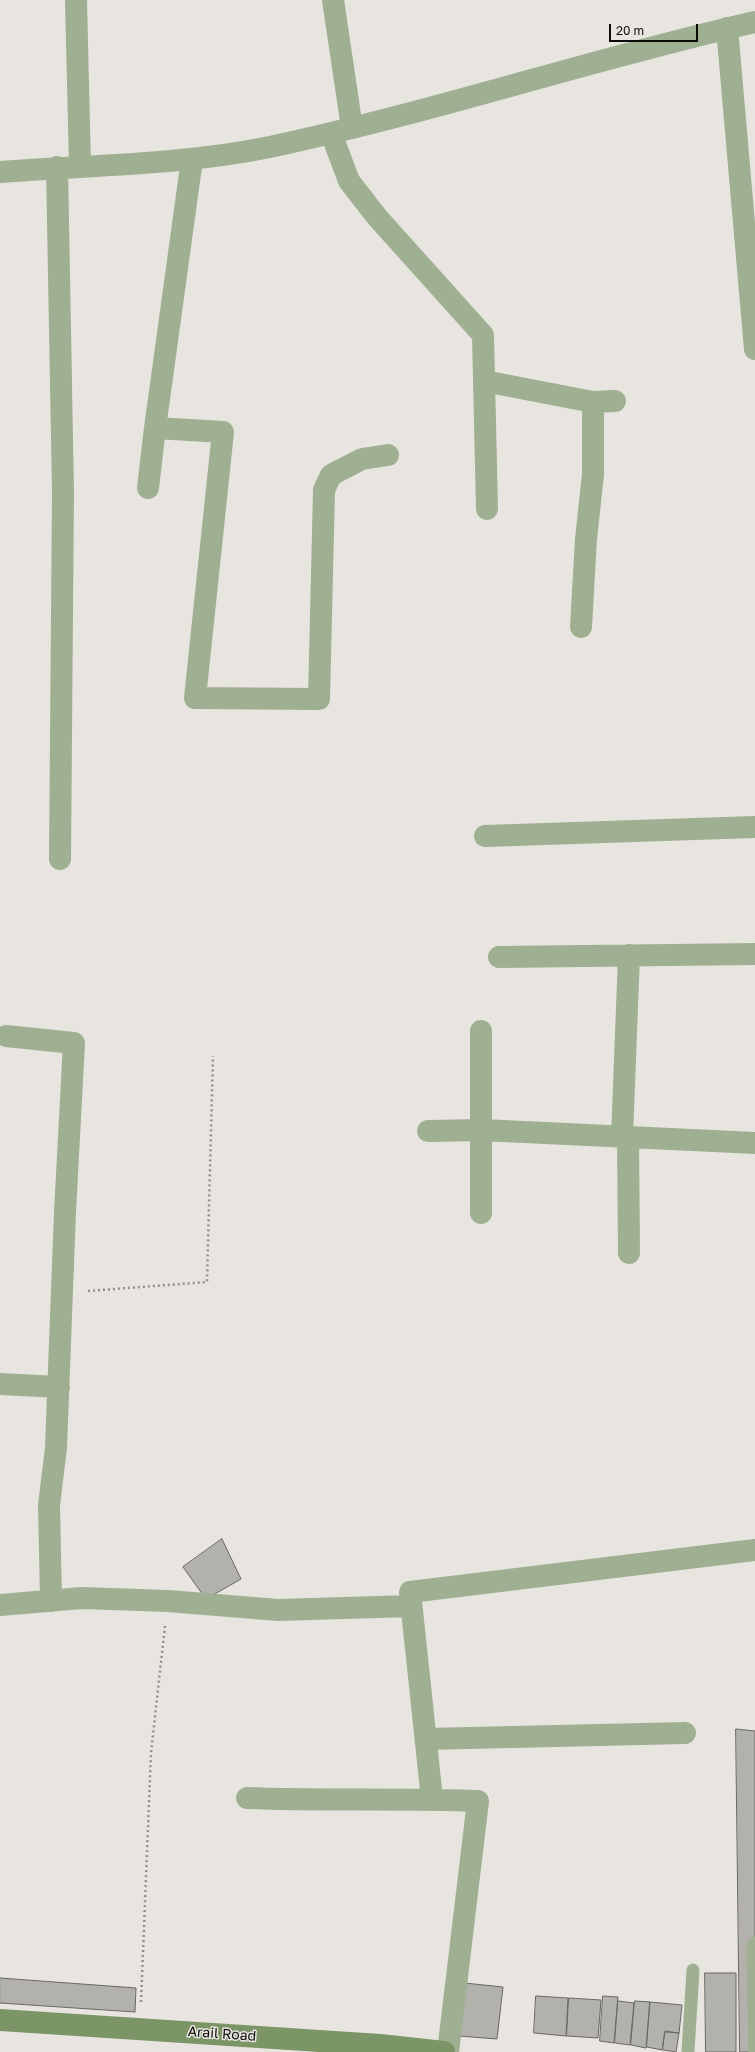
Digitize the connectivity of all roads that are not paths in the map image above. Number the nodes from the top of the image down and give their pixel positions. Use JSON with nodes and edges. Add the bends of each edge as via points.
{"nodes":[{"id":1,"x":76,"y":0,"type":"edge"},
{"id":2,"x":333,"y":0,"type":"edge"},
{"id":3,"x":755,"y":22,"type":"edge"},
{"id":4,"x":727,"y":28,"type":"junction"},
{"id":5,"x":342,"y":130,"type":"junction"},
{"id":6,"x":192,"y":159,"type":"junction"},
{"id":7,"x":80,"y":166,"type":"junction"},
{"id":8,"x":57,"y":167,"type":"junction"},
{"id":9,"x":0,"y":172,"type":"edge"},
{"id":10,"x":755,"y":349,"type":"edge"},
{"id":11,"x":484,"y":381,"type":"junction"},
{"id":12,"x":615,"y":401,"type":"dead end"},
{"id":13,"x":593,"y":402,"type":"junction"},
{"id":14,"x":155,"y":428,"type":"junction"},
{"id":15,"x":388,"y":455,"type":"dead end"},
{"id":16,"x":148,"y":488,"type":"dead end"},
{"id":17,"x":487,"y":509,"type":"dead end"},
{"id":18,"x":582,"y":627,"type":"dead end"},
{"id":19,"x":755,"y":827,"type":"edge"},
{"id":20,"x":485,"y":836,"type":"dead end"},
{"id":21,"x":60,"y":859,"type":"dead end"},
{"id":22,"x":755,"y":954,"type":"edge"},
{"id":23,"x":629,"y":955,"type":"junction"},
{"id":24,"x":499,"y":957,"type":"dead end"},
{"id":25,"x":481,"y":1031,"type":"dead end"},
{"id":26,"x":6,"y":1036,"type":"dead end"},
{"id":27,"x":482,"y":1130,"type":"junction"},
{"id":28,"x":428,"y":1131,"type":"dead end"},
{"id":29,"x":625,"y":1137,"type":"junction"},
{"id":30,"x":755,"y":1143,"type":"edge"},
{"id":31,"x":481,"y":1213,"type":"dead end"},
{"id":32,"x":629,"y":1253,"type":"dead end"},
{"id":33,"x":0,"y":1384,"type":"edge"},
{"id":34,"x":59,"y":1387,"type":"junction"},
{"id":35,"x":755,"y":1550,"type":"edge"},
{"id":36,"x":51,"y":1601,"type":"junction"},
{"id":37,"x":0,"y":1605,"type":"edge"},
{"id":38,"x":411,"y":1606,"type":"junction"},
{"id":39,"x":685,"y":1733,"type":"dead end"},
{"id":40,"x":426,"y":1740,"type":"junction"},
{"id":41,"x":247,"y":1798,"type":"dead end"},
{"id":42,"x":432,"y":1799,"type":"junction"},
{"id":43,"x":755,"y":1943,"type":"edge"},
{"id":44,"x":693,"y":1970,"type":"dead end"},
{"id":45,"x":0,"y":2020,"type":"edge"},
{"id":46,"x":444,"y":2052,"type":"edge"},
{"id":47,"x":448,"y":2052,"type":"edge"},
{"id":48,"x":688,"y":2052,"type":"edge"},
{"id":49,"x":755,"y":2052,"type":"edge"}],
"edges":[{"from":1,"to":7,"type":"street"},
{"from":2,"to":5,"type":"street"},
{"from":3,"to":4,"type":"street"},
{"from":4,"to":5,"type":"street"},
{"from":4,"to":10,"type":"street"},
{"from":5,"to":6,"type":"street","via":[[268,147]]},
{"from":5,"to":11,"type":"street","via":[[349,181],[377,217],[483,335]]},
{"from":6,"to":7,"type":"street"},
{"from":6,"to":14,"type":"street"},
{"from":7,"to":8,"type":"street"},
{"from":8,"to":9,"type":"street"},
{"from":8,"to":21,"type":"street","via":[[63,492]]},
{"from":11,"to":13,"type":"street"},
{"from":11,"to":17,"type":"street"},
{"from":12,"to":13,"type":"street"},
{"from":13,"to":18,"type":"street","via":[[593,474],[586,539]]},
{"from":14,"to":15,"type":"street","via":[[223,432],[195,698],[319,698],[324,490],[332,476],[362,459]]},
{"from":14,"to":16,"type":"street"},
{"from":19,"to":20,"type":"street"},
{"from":22,"to":23,"type":"street"},
{"from":23,"to":24,"type":"street"},
{"from":23,"to":29,"type":"street"},
{"from":25,"to":27,"type":"street"},
{"from":26,"to":34,"type":"street","via":[[74,1043]]},
{"from":27,"to":28,"type":"street"},
{"from":27,"to":29,"type":"street"},
{"from":27,"to":31,"type":"street"},
{"from":29,"to":30,"type":"street"},
{"from":29,"to":32,"type":"street"},
{"from":33,"to":34,"type":"street"},
{"from":34,"to":36,"type":"street","via":[[56,1448],[49,1506]]},
{"from":35,"to":38,"type":"street","via":[[410,1592]]},
{"from":36,"to":37,"type":"street"},
{"from":36,"to":38,"type":"street","via":[[82,1598],[168,1601],[278,1610]]},
{"from":38,"to":40,"type":"street"},
{"from":39,"to":40,"type":"street"},
{"from":40,"to":42,"type":"street"},
{"from":41,"to":42,"type":"street"},
{"from":42,"to":47,"type":"street","via":[[478,1801]]},
{"from":43,"to":49,"type":"lane"},
{"from":44,"to":48,"type":"lane"},
{"from":45,"to":46,"type":"main road","name":"Arail Road","via":[[372,2044]]}]}
